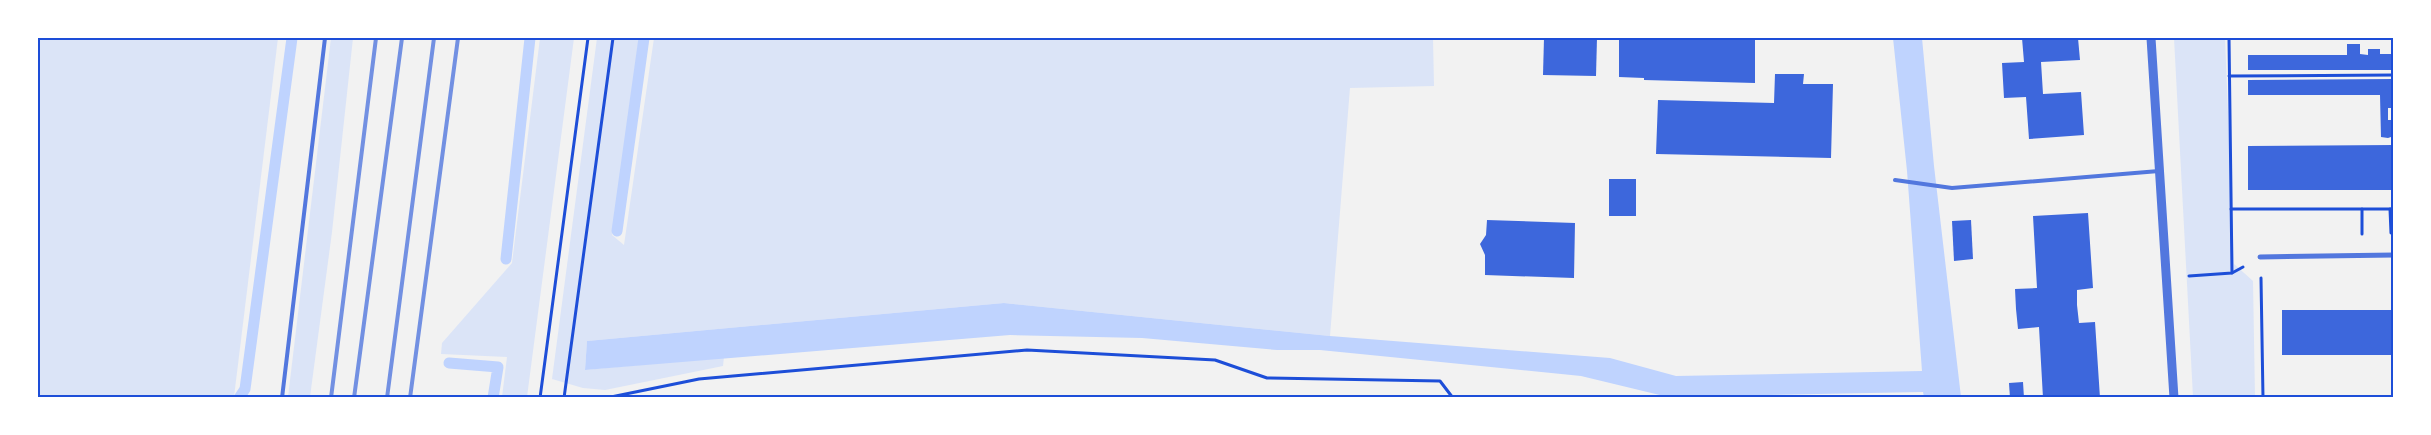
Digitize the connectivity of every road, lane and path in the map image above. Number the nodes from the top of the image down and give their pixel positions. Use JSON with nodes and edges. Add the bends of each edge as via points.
{"nodes":[{"id":1,"x":325,"y":38,"type":"edge"},
{"id":2,"x":588,"y":38,"type":"edge"},
{"id":3,"x":613,"y":38,"type":"edge"},
{"id":4,"x":2151,"y":38,"type":"edge"},
{"id":5,"x":2229,"y":38,"type":"edge"},
{"id":6,"x":2229,"y":76,"type":"junction"},
{"id":7,"x":2394,"y":76,"type":"edge"},
{"id":8,"x":2159,"y":171,"type":"junction"},
{"id":9,"x":1895,"y":180,"type":"dead end"},
{"id":10,"x":2231,"y":209,"type":"junction"},
{"id":11,"x":2394,"y":209,"type":"edge"},
{"id":12,"x":2394,"y":254,"type":"edge"},
{"id":13,"x":2260,"y":257,"type":"junction"},
{"id":14,"x":2232,"y":273,"type":"junction"},
{"id":15,"x":2166,"y":277,"type":"junction"},
{"id":16,"x":282,"y":398,"type":"edge"},
{"id":17,"x":540,"y":398,"type":"edge"},
{"id":18,"x":564,"y":398,"type":"edge"},
{"id":19,"x":606,"y":398,"type":"edge"},
{"id":20,"x":1453,"y":398,"type":"edge"},
{"id":21,"x":2174,"y":398,"type":"edge"},
{"id":22,"x":2263,"y":398,"type":"edge"}],
"edges":[{"from":1,"to":16,"type":"lane"},
{"from":2,"to":17,"type":"path"},
{"from":3,"to":18,"type":"path"},
{"from":4,"to":8,"type":"street"},
{"from":5,"to":6,"type":"path"},
{"from":6,"to":7,"type":"path"},
{"from":6,"to":10,"type":"path"},
{"from":8,"to":9,"type":"lane","via":[[1952,188]]},
{"from":8,"to":15,"type":"street"},
{"from":10,"to":11,"type":"path"},
{"from":10,"to":14,"type":"path"},
{"from":12,"to":13,"type":"street"},
{"from":13,"to":14,"type":"path"},
{"from":13,"to":22,"type":"path"},
{"from":14,"to":15,"type":"path"},
{"from":15,"to":21,"type":"street"},
{"from":19,"to":20,"type":"path","via":[[699,379],[1026,350],[1215,360],[1267,378],[1440,381]]}]}
